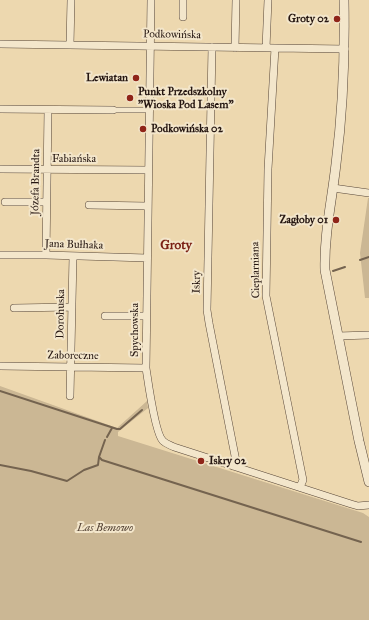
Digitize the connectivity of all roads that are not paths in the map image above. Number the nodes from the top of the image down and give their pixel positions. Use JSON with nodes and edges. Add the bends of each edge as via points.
{"nodes":[{"id":1,"x":70,"y":0,"type":"edge"},
{"id":2,"x":151,"y":0,"type":"edge"},
{"id":3,"x":183,"y":0,"type":"edge"},
{"id":4,"x":236,"y":0,"type":"edge"},
{"id":5,"x":268,"y":0,"type":"edge"},
{"id":6,"x":344,"y":0,"type":"edge"},
{"id":7,"x":182,"y":18,"type":"dead end"},
{"id":8,"x":0,"y":44,"type":"edge"},
{"id":9,"x":70,"y":45,"type":"junction"},
{"id":10,"x":150,"y":46,"type":"junction"},
{"id":11,"x":212,"y":47,"type":"junction"},
{"id":12,"x":235,"y":48,"type":"junction"},
{"id":13,"x":266,"y":48,"type":"junction"},
{"id":14,"x":275,"y":48,"type":"junction"},
{"id":15,"x":345,"y":49,"type":"junction"},
{"id":16,"x":0,"y":110,"type":"edge"},
{"id":17,"x":48,"y":110,"type":"junction"},
{"id":18,"x":113,"y":110,"type":"joint"},
{"id":19,"x":150,"y":110,"type":"junction"},
{"id":20,"x":0,"y":169,"type":"edge"},
{"id":21,"x":47,"y":170,"type":"junction"},
{"id":22,"x":148,"y":170,"type":"junction"},
{"id":23,"x":333,"y":188,"type":"junction"},
{"id":24,"x":369,"y":193,"type":"edge"},
{"id":25,"x":5,"y":202,"type":"dead end"},
{"id":26,"x":46,"y":202,"type":"junction"},
{"id":27,"x":89,"y":205,"type":"dead end"},
{"id":28,"x":147,"y":206,"type":"junction"},
{"id":29,"x":0,"y":255,"type":"edge"},
{"id":30,"x":46,"y":255,"type":"junction"},
{"id":31,"x":73,"y":256,"type":"junction"},
{"id":32,"x":147,"y":258,"type":"junction"},
{"id":33,"x":72,"y":307,"type":"junction"},
{"id":34,"x":14,"y":308,"type":"dead end"},
{"id":35,"x":105,"y":316,"type":"dead end"},
{"id":36,"x":146,"y":316,"type":"junction"},
{"id":37,"x":369,"y":335,"type":"edge"},
{"id":38,"x":338,"y":336,"type":"junction"},
{"id":39,"x":0,"y":366,"type":"edge"},
{"id":40,"x":72,"y":366,"type":"junction"},
{"id":41,"x":146,"y":368,"type":"junction"},
{"id":42,"x":70,"y":396,"type":"dead end"},
{"id":43,"x":232,"y":466,"type":"junction"},
{"id":44,"x":369,"y":482,"type":"edge"},
{"id":45,"x":300,"y":487,"type":"junction"},
{"id":46,"x":369,"y":505,"type":"edge"}],
"edges":[{"from":1,"to":9,"type":"street"},
{"from":2,"to":10,"type":"street","name":"Spychowska"},
{"from":3,"to":7,"type":"street"},
{"from":4,"to":12,"type":"street"},
{"from":5,"to":13,"type":"street"},
{"from":6,"to":15,"type":"street"},
{"from":8,"to":9,"type":"street","name":"Podkowińska"},
{"from":9,"to":10,"type":"street","name":"Podkowińska"},
{"from":10,"to":11,"type":"street","name":"Podkowińska"},
{"from":10,"to":19,"type":"street","name":"Spychowska"},
{"from":11,"to":12,"type":"street","name":"Podkowińska"},
{"from":11,"to":43,"type":"street","name":"Iskry","via":[[207,310],[236,461]]},
{"from":12,"to":13,"type":"street","name":"Podkowińska"},
{"from":13,"to":14,"type":"street","name":"Podkowińska"},
{"from":14,"to":15,"type":"street","name":"Podkowińska"},
{"from":14,"to":45,"type":"street","name":"Cieplarniana","via":[[268,169],[266,296],[303,480]]},
{"from":15,"to":23,"type":"street","via":[[341,122]]},
{"from":16,"to":17,"type":"street"},
{"from":17,"to":18,"type":"street"},
{"from":17,"to":21,"type":"street","name":"Józefa Brandta"},
{"from":18,"to":19,"type":"street"},
{"from":19,"to":22,"type":"street","name":"Spychowska"},
{"from":20,"to":21,"type":"street","name":"Fabiańska"},
{"from":21,"to":22,"type":"street","name":"Fabiańska"},
{"from":21,"to":26,"type":"street","name":"Józefa Brandta"},
{"from":22,"to":28,"type":"street","name":"Spychowska"},
{"from":23,"to":24,"type":"street"},
{"from":23,"to":38,"type":"street","via":[[324,257]]},
{"from":25,"to":26,"type":"street"},
{"from":26,"to":30,"type":"street","name":"Józefa Brandta"},
{"from":27,"to":28,"type":"street"},
{"from":28,"to":32,"type":"street","name":"Spychowska"},
{"from":29,"to":30,"type":"street","name":"Jana Bułhaka"},
{"from":30,"to":31,"type":"street","name":"Jana Bułhaka"},
{"from":31,"to":32,"type":"street","name":"Jana Bułhaka"},
{"from":31,"to":33,"type":"street","name":"Dorohuska"},
{"from":32,"to":36,"type":"street","name":"Spychowska"},
{"from":33,"to":34,"type":"street"},
{"from":33,"to":40,"type":"street","name":"Dorohuska"},
{"from":35,"to":36,"type":"street"},
{"from":36,"to":41,"type":"street","name":"Spychowska"},
{"from":37,"to":38,"type":"street"},
{"from":38,"to":44,"type":"street"},
{"from":39,"to":40,"type":"street","name":"Zaboreczne"},
{"from":40,"to":41,"type":"street","name":"Zaboreczne"},
{"from":40,"to":42,"type":"street","name":"Dorohuska"},
{"from":41,"to":43,"type":"street","name":"Spychowska","via":[[152,407],[161,440]]},
{"from":43,"to":45,"type":"street","name":"Spychowska"},
{"from":45,"to":46,"type":"street","name":"Spychowska","via":[[358,506]]}]}
